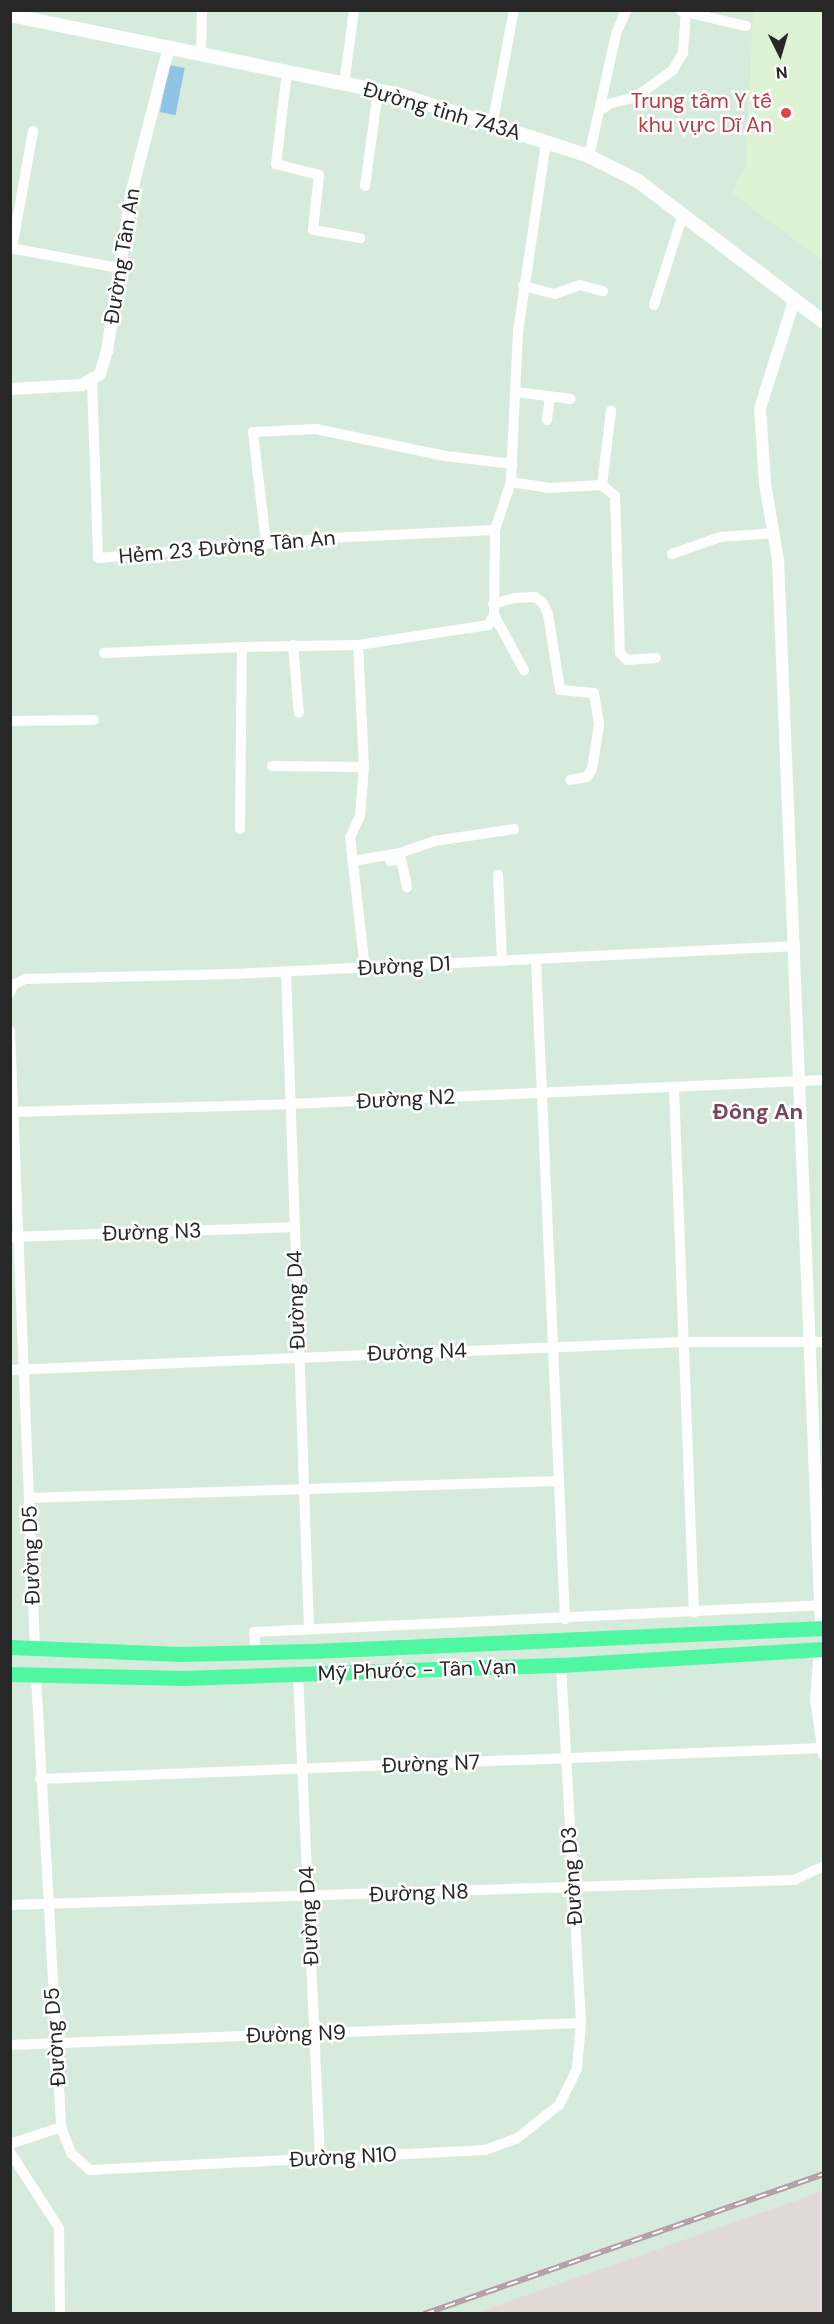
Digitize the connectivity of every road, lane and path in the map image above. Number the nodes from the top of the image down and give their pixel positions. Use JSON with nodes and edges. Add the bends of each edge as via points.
{"nodes":[{"id":1,"x":202,"y":10,"type":"edge"},
{"id":2,"x":354,"y":10,"type":"edge"},
{"id":3,"x":514,"y":10,"type":"edge"},
{"id":4,"x":626,"y":10,"type":"edge"},
{"id":5,"x":684,"y":11,"type":"edge"},
{"id":6,"x":10,"y":15,"type":"edge"},
{"id":7,"x":746,"y":26,"type":"dead end"},
{"id":8,"x":169,"y":47,"type":"junction"},
{"id":9,"x":201,"y":54,"type":"junction"},
{"id":10,"x":287,"y":72,"type":"junction"},
{"id":11,"x":344,"y":84,"type":"junction"},
{"id":12,"x":378,"y":91,"type":"junction"},
{"id":13,"x":599,"y":111,"type":"junction"},
{"id":14,"x":492,"y":126,"type":"junction"},
{"id":15,"x":33,"y":131,"type":"dead end"},
{"id":16,"x":546,"y":142,"type":"junction"},
{"id":17,"x":589,"y":156,"type":"junction"},
{"id":18,"x":365,"y":186,"type":"dead end"},
{"id":19,"x":683,"y":214,"type":"junction"},
{"id":20,"x":360,"y":238,"type":"dead end"},
{"id":21,"x":11,"y":248,"type":"edge"},
{"id":22,"x":119,"y":268,"type":"junction"},
{"id":23,"x":523,"y":286,"type":"junction"},
{"id":24,"x":603,"y":291,"type":"dead end"},
{"id":25,"x":794,"y":301,"type":"junction"},
{"id":26,"x":654,"y":305,"type":"dead end"},
{"id":27,"x":824,"y":322,"type":"edge"},
{"id":28,"x":92,"y":382,"type":"junction"},
{"id":29,"x":10,"y":389,"type":"edge"},
{"id":30,"x":516,"y":392,"type":"junction"},
{"id":31,"x":550,"y":396,"type":"junction"},
{"id":32,"x":571,"y":399,"type":"dead end"},
{"id":33,"x":611,"y":411,"type":"dead end"},
{"id":34,"x":547,"y":420,"type":"dead end"},
{"id":35,"x":513,"y":464,"type":"junction"},
{"id":36,"x":512,"y":482,"type":"junction"},
{"id":37,"x":602,"y":485,"type":"junction"},
{"id":38,"x":495,"y":530,"type":"junction"},
{"id":39,"x":774,"y":533,"type":"junction"},
{"id":40,"x":266,"y":543,"type":"junction"},
{"id":41,"x":672,"y":554,"type":"dead end"},
{"id":42,"x":493,"y":609,"type":"junction"},
{"id":43,"x":293,"y":645,"type":"junction"},
{"id":44,"x":358,"y":645,"type":"junction"},
{"id":45,"x":242,"y":647,"type":"junction"},
{"id":46,"x":104,"y":654,"type":"dead end"},
{"id":47,"x":656,"y":658,"type":"dead end"},
{"id":48,"x":524,"y":670,"type":"dead end"},
{"id":49,"x":299,"y":713,"type":"dead end"},
{"id":50,"x":94,"y":720,"type":"dead end"},
{"id":51,"x":10,"y":722,"type":"edge"},
{"id":52,"x":272,"y":766,"type":"dead end"},
{"id":53,"x":364,"y":767,"type":"junction"},
{"id":54,"x":570,"y":780,"type":"dead end"},
{"id":55,"x":240,"y":829,"type":"dead end"},
{"id":56,"x":514,"y":829,"type":"dead end"},
{"id":57,"x":354,"y":864,"type":"junction"},
{"id":58,"x":498,"y":875,"type":"dead end"},
{"id":59,"x":407,"y":887,"type":"dead end"},
{"id":60,"x":795,"y":946,"type":"junction"},
{"id":61,"x":536,"y":960,"type":"junction"},
{"id":62,"x":502,"y":961,"type":"junction"},
{"id":63,"x":365,"y":968,"type":"junction"},
{"id":64,"x":286,"y":971,"type":"junction"},
{"id":65,"x":12,"y":989,"type":"edge"},
{"id":66,"x":10,"y":1031,"type":"edge"},
{"id":67,"x":824,"y":1080,"type":"edge"},
{"id":68,"x":801,"y":1081,"type":"junction"},
{"id":69,"x":674,"y":1088,"type":"junction"},
{"id":70,"x":542,"y":1092,"type":"junction"},
{"id":71,"x":290,"y":1104,"type":"junction"},
{"id":72,"x":12,"y":1112,"type":"edge"},
{"id":73,"x":293,"y":1227,"type":"junction"},
{"id":74,"x":14,"y":1237,"type":"edge"},
{"id":75,"x":682,"y":1342,"type":"junction"},
{"id":76,"x":818,"y":1342,"type":"edge"},
{"id":77,"x":553,"y":1347,"type":"junction"},
{"id":78,"x":297,"y":1357,"type":"junction"},
{"id":79,"x":23,"y":1369,"type":"junction"},
{"id":80,"x":10,"y":1370,"type":"edge"},
{"id":81,"x":560,"y":1481,"type":"junction"},
{"id":82,"x":303,"y":1489,"type":"junction"},
{"id":83,"x":29,"y":1498,"type":"junction"},
{"id":84,"x":822,"y":1605,"type":"edge"},
{"id":85,"x":694,"y":1613,"type":"junction"},
{"id":86,"x":565,"y":1619,"type":"junction"},
{"id":87,"x":309,"y":1628,"type":"junction"},
{"id":88,"x":822,"y":1628,"type":"edge"},
{"id":89,"x":10,"y":1647,"type":"edge"},
{"id":90,"x":35,"y":1648,"type":"junction"},
{"id":91,"x":822,"y":1649,"type":"edge"},
{"id":92,"x":256,"y":1653,"type":"junction"},
{"id":93,"x":561,"y":1665,"type":"junction"},
{"id":94,"x":10,"y":1674,"type":"edge"},
{"id":95,"x":298,"y":1674,"type":"junction"},
{"id":96,"x":36,"y":1676,"type":"junction"},
{"id":97,"x":823,"y":1751,"type":"edge"},
{"id":98,"x":565,"y":1758,"type":"junction"},
{"id":99,"x":302,"y":1768,"type":"junction"},
{"id":100,"x":40,"y":1779,"type":"junction"},
{"id":101,"x":824,"y":1866,"type":"edge"},
{"id":102,"x":574,"y":1888,"type":"junction"},
{"id":103,"x":308,"y":1896,"type":"junction"},
{"id":104,"x":47,"y":1904,"type":"junction"},
{"id":105,"x":10,"y":1905,"type":"edge"},
{"id":106,"x":581,"y":2024,"type":"junction"},
{"id":107,"x":314,"y":2033,"type":"junction"},
{"id":108,"x":10,"y":2045,"type":"edge"},
{"id":109,"x":55,"y":2045,"type":"junction"},
{"id":110,"x":571,"y":2086,"type":"joint"},
{"id":111,"x":61,"y":2127,"type":"junction"},
{"id":112,"x":10,"y":2144,"type":"edge"},
{"id":113,"x":10,"y":2152,"type":"edge"},
{"id":114,"x":320,"y":2158,"type":"junction"},
{"id":115,"x":90,"y":2170,"type":"joint"},
{"id":116,"x":60,"y":2313,"type":"edge"}],
"edges":[{"from":1,"to":9,"type":"street"},
{"from":2,"to":11,"type":"street"},
{"from":3,"to":14,"type":"street"},
{"from":4,"to":13,"type":"street"},
{"from":5,"to":7,"type":"street"},
{"from":5,"to":13,"type":"street","via":[[683,52],[673,70],[636,97],[611,103]]},
{"from":6,"to":8,"type":"main road","name":"Đường tỉnh 743A"},
{"from":8,"to":9,"type":"main road","name":"Đường tỉnh 743A"},
{"from":8,"to":22,"type":"street","name":"Đường Tân An","via":[[135,178]]},
{"from":9,"to":10,"type":"main road","name":"Đường tỉnh 743A"},
{"from":10,"to":11,"type":"main road","name":"Đường tỉnh 743A"},
{"from":10,"to":20,"type":"street","via":[[276,164],[319,175],[314,230]]},
{"from":11,"to":12,"type":"main road","name":"Đường tỉnh 743A"},
{"from":12,"to":14,"type":"main road","name":"Đường tỉnh 743A"},
{"from":12,"to":18,"type":"street"},
{"from":13,"to":17,"type":"street"},
{"from":14,"to":16,"type":"main road","name":"Đường tỉnh 743A"},
{"from":15,"to":21,"type":"street"},
{"from":16,"to":17,"type":"main road","name":"Đường tỉnh 743A"},
{"from":16,"to":23,"type":"street"},
{"from":17,"to":19,"type":"main road","name":"Đường tỉnh 743A","via":[[638,181]]},
{"from":19,"to":25,"type":"main road","name":"Đường tỉnh 743A"},
{"from":19,"to":26,"type":"street"},
{"from":21,"to":22,"type":"street"},
{"from":22,"to":28,"type":"street","name":"Đường Tân An","via":[[105,363]]},
{"from":23,"to":24,"type":"street","via":[[555,294],[580,285]]},
{"from":23,"to":30,"type":"street"},
{"from":25,"to":27,"type":"main road","name":"Đường tỉnh 743A"},
{"from":25,"to":39,"type":"street","via":[[760,408],[765,484]]},
{"from":28,"to":29,"type":"street"},
{"from":28,"to":40,"type":"street","name":"Hẻm 23 Đường Tân An","via":[[98,558]]},
{"from":30,"to":31,"type":"street"},
{"from":30,"to":35,"type":"street"},
{"from":31,"to":32,"type":"street"},
{"from":31,"to":34,"type":"street"},
{"from":33,"to":37,"type":"street"},
{"from":35,"to":36,"type":"street"},
{"from":35,"to":40,"type":"street","via":[[445,456],[316,429],[252,432]]},
{"from":36,"to":37,"type":"street","via":[[548,488]]},
{"from":36,"to":38,"type":"street"},
{"from":37,"to":47,"type":"street","via":[[615,496],[618,506],[620,653],[627,660]]},
{"from":38,"to":40,"type":"street","name":"Hẻm 23 Đường Tân An"},
{"from":38,"to":42,"type":"street"},
{"from":39,"to":41,"type":"street","via":[[720,537]]},
{"from":39,"to":60,"type":"street"},
{"from":42,"to":44,"type":"street","via":[[488,625],[470,631]]},
{"from":42,"to":48,"type":"street"},
{"from":42,"to":54,"type":"street","via":[[514,598],[535,597],[542,602],[548,614],[560,690],[594,693],[599,725],[592,769],[587,777]]},
{"from":43,"to":44,"type":"street"},
{"from":43,"to":45,"type":"street"},
{"from":43,"to":49,"type":"street"},
{"from":44,"to":53,"type":"street"},
{"from":45,"to":46,"type":"street"},
{"from":45,"to":55,"type":"street"},
{"from":50,"to":51,"type":"street"},
{"from":52,"to":53,"type":"street"},
{"from":53,"to":57,"type":"street","via":[[363,797],[350,837]]},
{"from":56,"to":57,"type":"street","via":[[435,841]]},
{"from":57,"to":59,"type":"street","via":[[401,859]]},
{"from":57,"to":63,"type":"street"},
{"from":58,"to":62,"type":"street"},
{"from":60,"to":61,"type":"street","name":"Đường D1"},
{"from":60,"to":68,"type":"street"},
{"from":61,"to":62,"type":"street","name":"Đường D1"},
{"from":61,"to":70,"type":"street"},
{"from":62,"to":63,"type":"street","name":"Đường D1"},
{"from":63,"to":64,"type":"street","name":"Đường D1"},
{"from":64,"to":65,"type":"street","name":"Đường D1","via":[[25,979]]},
{"from":64,"to":71,"type":"street","name":"Đường D4"},
{"from":66,"to":72,"type":"street","name":"Đường D5"},
{"from":67,"to":68,"type":"street","name":"Đường N2"},
{"from":68,"to":69,"type":"street","name":"Đường N2"},
{"from":68,"to":76,"type":"street"},
{"from":69,"to":70,"type":"street","name":"Đường N2"},
{"from":69,"to":75,"type":"street"},
{"from":70,"to":71,"type":"street","name":"Đường N2"},
{"from":70,"to":77,"type":"street"},
{"from":71,"to":72,"type":"street","name":"Đường N2"},
{"from":71,"to":73,"type":"street","name":"Đường D4"},
{"from":72,"to":74,"type":"street","name":"Đường D5"},
{"from":73,"to":74,"type":"street","name":"Đường N3"},
{"from":73,"to":78,"type":"street","name":"Đường D4"},
{"from":74,"to":79,"type":"street","name":"Đường D5"},
{"from":75,"to":76,"type":"street","name":"Đường N4"},
{"from":75,"to":77,"type":"street","name":"Đường N4"},
{"from":75,"to":85,"type":"street"},
{"from":76,"to":84,"type":"street"},
{"from":77,"to":78,"type":"street","name":"Đường N4"},
{"from":77,"to":81,"type":"street"},
{"from":78,"to":79,"type":"street","name":"Đường N4"},
{"from":78,"to":82,"type":"street","name":"Đường D4"},
{"from":79,"to":80,"type":"street","name":"Đường N4"},
{"from":79,"to":83,"type":"street","name":"Đường D5"},
{"from":81,"to":82,"type":"street"},
{"from":81,"to":86,"type":"street"},
{"from":82,"to":83,"type":"street"},
{"from":82,"to":87,"type":"street","name":"Đường D4"},
{"from":83,"to":90,"type":"street","name":"Đường D5"},
{"from":84,"to":85,"type":"street"},
{"from":84,"to":88,"type":"street"},
{"from":85,"to":86,"type":"street"},
{"from":86,"to":87,"type":"street"},
{"from":87,"to":92,"type":"street","via":[[254,1632]]},
{"from":88,"to":91,"type":"main road"},
{"from":88,"to":92,"type":"main road","name":"Mỹ Phước - Tân Vạn"},
{"from":89,"to":90,"type":"main road","name":"Mỹ Phước - Tân Vạn"},
{"from":90,"to":92,"type":"main road","name":"Mỹ Phước - Tân Vạn"},
{"from":91,"to":93,"type":"main road","name":"Mỹ Phước - Tân Vạn"},
{"from":91,"to":97,"type":"street","via":[[816,1699]]},
{"from":93,"to":95,"type":"main road","name":"Mỹ Phước - Tân Vạn"},
{"from":93,"to":98,"type":"street","name":"Đường D3"},
{"from":94,"to":96,"type":"main road","name":"Mỹ Phước - Tân Vạn"},
{"from":95,"to":96,"type":"main road","name":"Mỹ Phước - Tân Vạn","via":[[183,1678]]},
{"from":95,"to":99,"type":"street","name":"Đường D4"},
{"from":96,"to":100,"type":"street","name":"Đường D5"},
{"from":97,"to":98,"type":"street","name":"Đường N7"},
{"from":98,"to":99,"type":"street","name":"Đường N7"},
{"from":98,"to":102,"type":"street","name":"Đường D3"},
{"from":99,"to":100,"type":"street","name":"Đường N7"},
{"from":99,"to":103,"type":"street","name":"Đường D4"},
{"from":100,"to":104,"type":"street","name":"Đường D5"},
{"from":101,"to":102,"type":"street","name":"Đường N8","via":[[794,1880]]},
{"from":102,"to":103,"type":"street","name":"Đường N8"},
{"from":102,"to":106,"type":"street","name":"Đường D3"},
{"from":103,"to":104,"type":"street","name":"Đường N8"},
{"from":103,"to":107,"type":"street","name":"Đường D4"},
{"from":104,"to":105,"type":"street","name":"Đường N8"},
{"from":104,"to":109,"type":"street","name":"Đường D5"},
{"from":106,"to":107,"type":"street","name":"Đường N9"},
{"from":106,"to":110,"type":"street","name":"Đường D3"},
{"from":107,"to":109,"type":"street","name":"Đường N9"},
{"from":107,"to":114,"type":"street","name":"Đường D4"},
{"from":108,"to":109,"type":"street","name":"Đường N9"},
{"from":109,"to":111,"type":"street","name":"Đường D5"},
{"from":110,"to":114,"type":"street","name":"Đường N10","via":[[542,2122],[516,2139],[485,2150]]},
{"from":111,"to":112,"type":"street"},
{"from":111,"to":115,"type":"street","name":"Đường D5","via":[[70,2153]]},
{"from":113,"to":116,"type":"street","via":[[59,2228]]},
{"from":114,"to":115,"type":"street","name":"Đường N10"}]}
